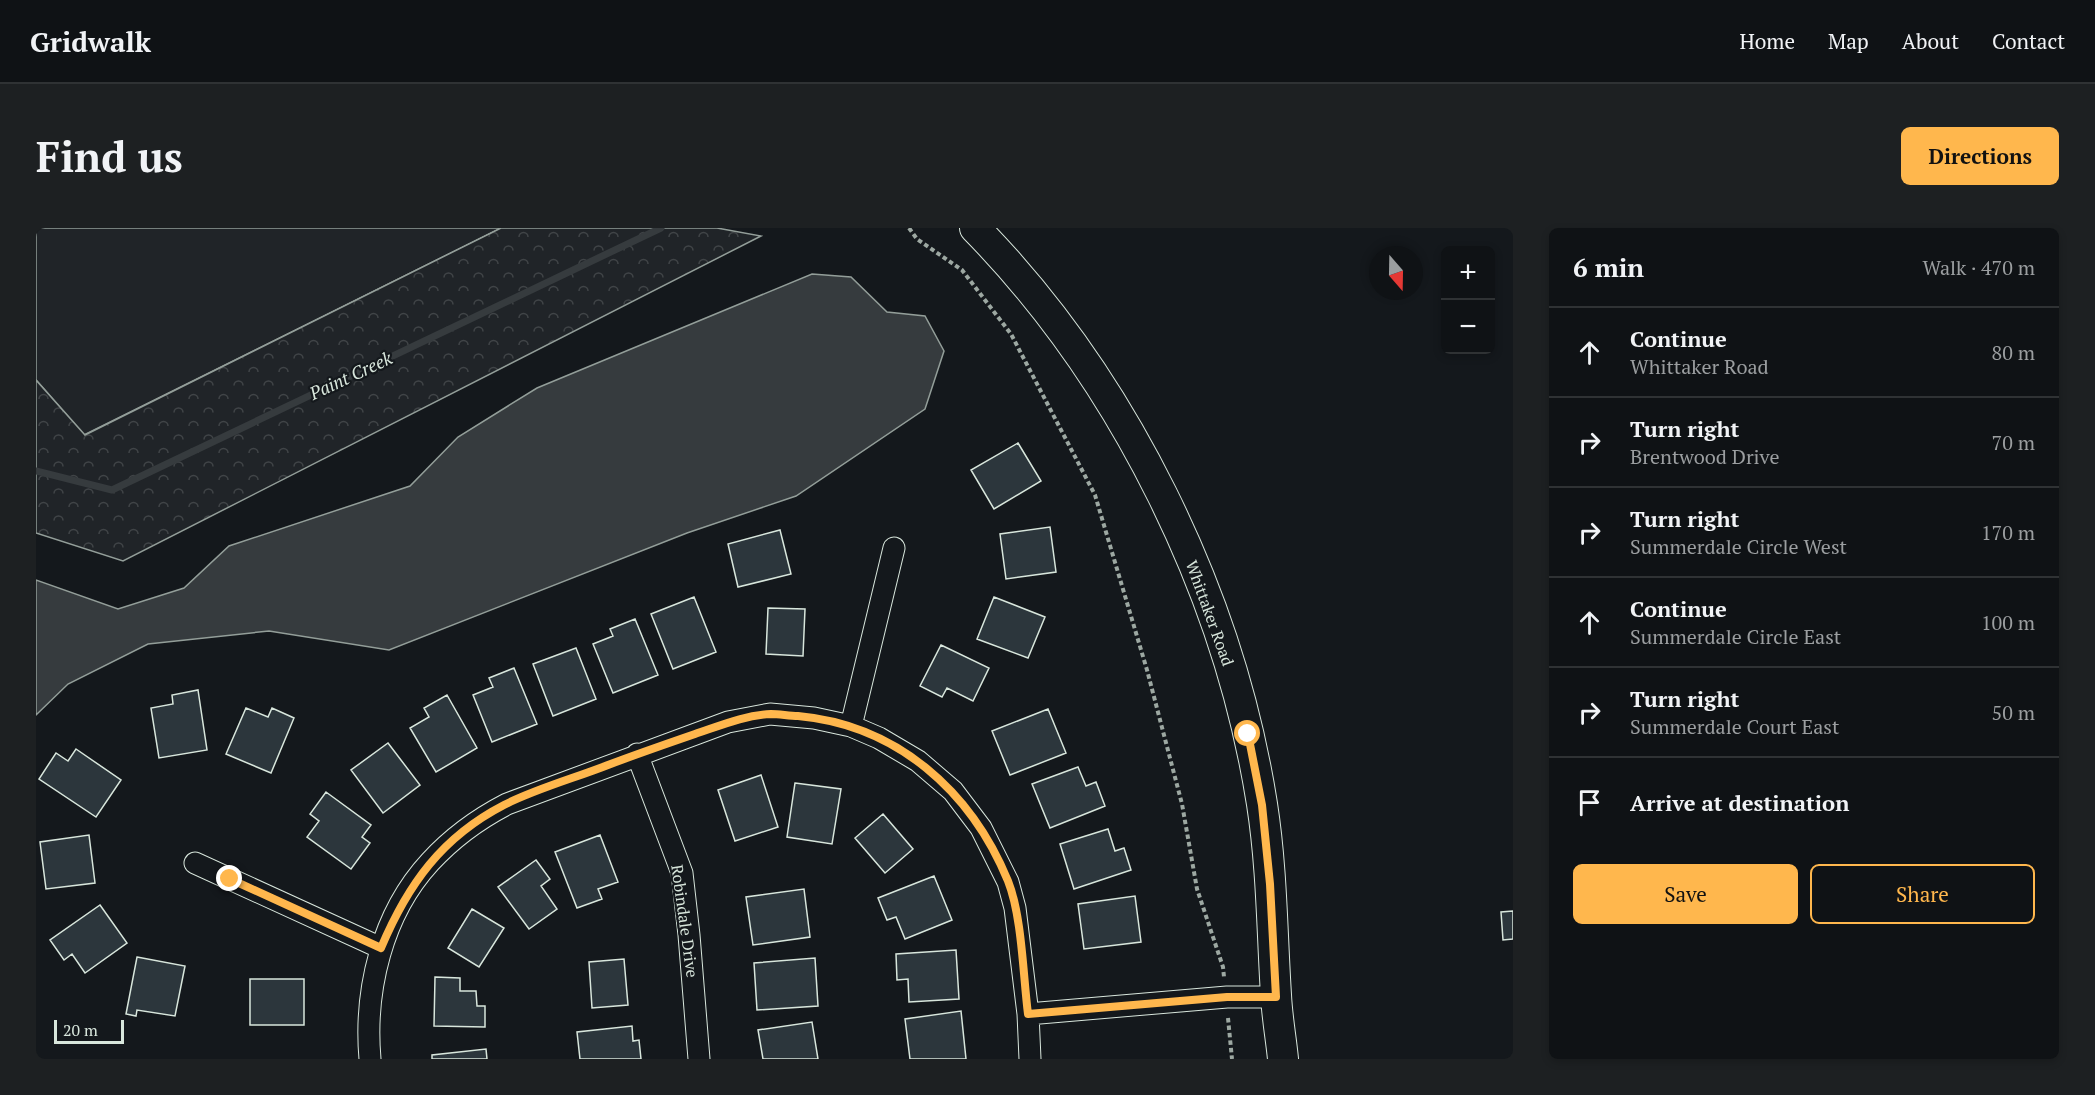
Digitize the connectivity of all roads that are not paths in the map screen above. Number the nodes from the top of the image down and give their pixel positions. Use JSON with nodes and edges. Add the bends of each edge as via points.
{"nodes":[{"id":1,"x":975,"y":228,"type":"edge"},
{"id":2,"x":894,"y":548,"type":"dead end"},
{"id":3,"x":851,"y":726,"type":"junction"},
{"id":4,"x":637,"y":754,"type":"junction"},
{"id":5,"x":195,"y":863,"type":"dead end"},
{"id":6,"x":381,"y":948,"type":"junction"},
{"id":7,"x":1276,"y":997,"type":"junction"},
{"id":8,"x":1028,"y":1014,"type":"junction"},
{"id":9,"x":370,"y":1059,"type":"edge"},
{"id":10,"x":699,"y":1059,"type":"edge"},
{"id":11,"x":1030,"y":1059,"type":"edge"},
{"id":12,"x":1283,"y":1059,"type":"edge"}],
"edges":[{"from":1,"to":7,"type":"main road","name":"Whittaker Road","via":[[1044,306],[1084,361],[1161,493],[1201,584],[1228,659],[1262,805]]},
{"from":2,"to":3,"type":"street"},
{"from":3,"to":4,"type":"street","via":[[770,714],[728,722]]},
{"from":3,"to":8,"type":"street","via":[[918,760],[952,791],[981,828],[1008,882],[1015,908]]},
{"from":4,"to":6,"type":"street","via":[[507,804],[457,836],[429,862],[412,886]]},
{"from":4,"to":10,"type":"street","name":"Robindale Drive","via":[[682,873]]},
{"from":5,"to":6,"type":"street"},
{"from":6,"to":9,"type":"street","via":[[368,1034]]},
{"from":7,"to":8,"type":"street","via":[[1227,997]]},
{"from":7,"to":12,"type":"main road","name":"Whittaker Road"},
{"from":8,"to":11,"type":"street"}]}
